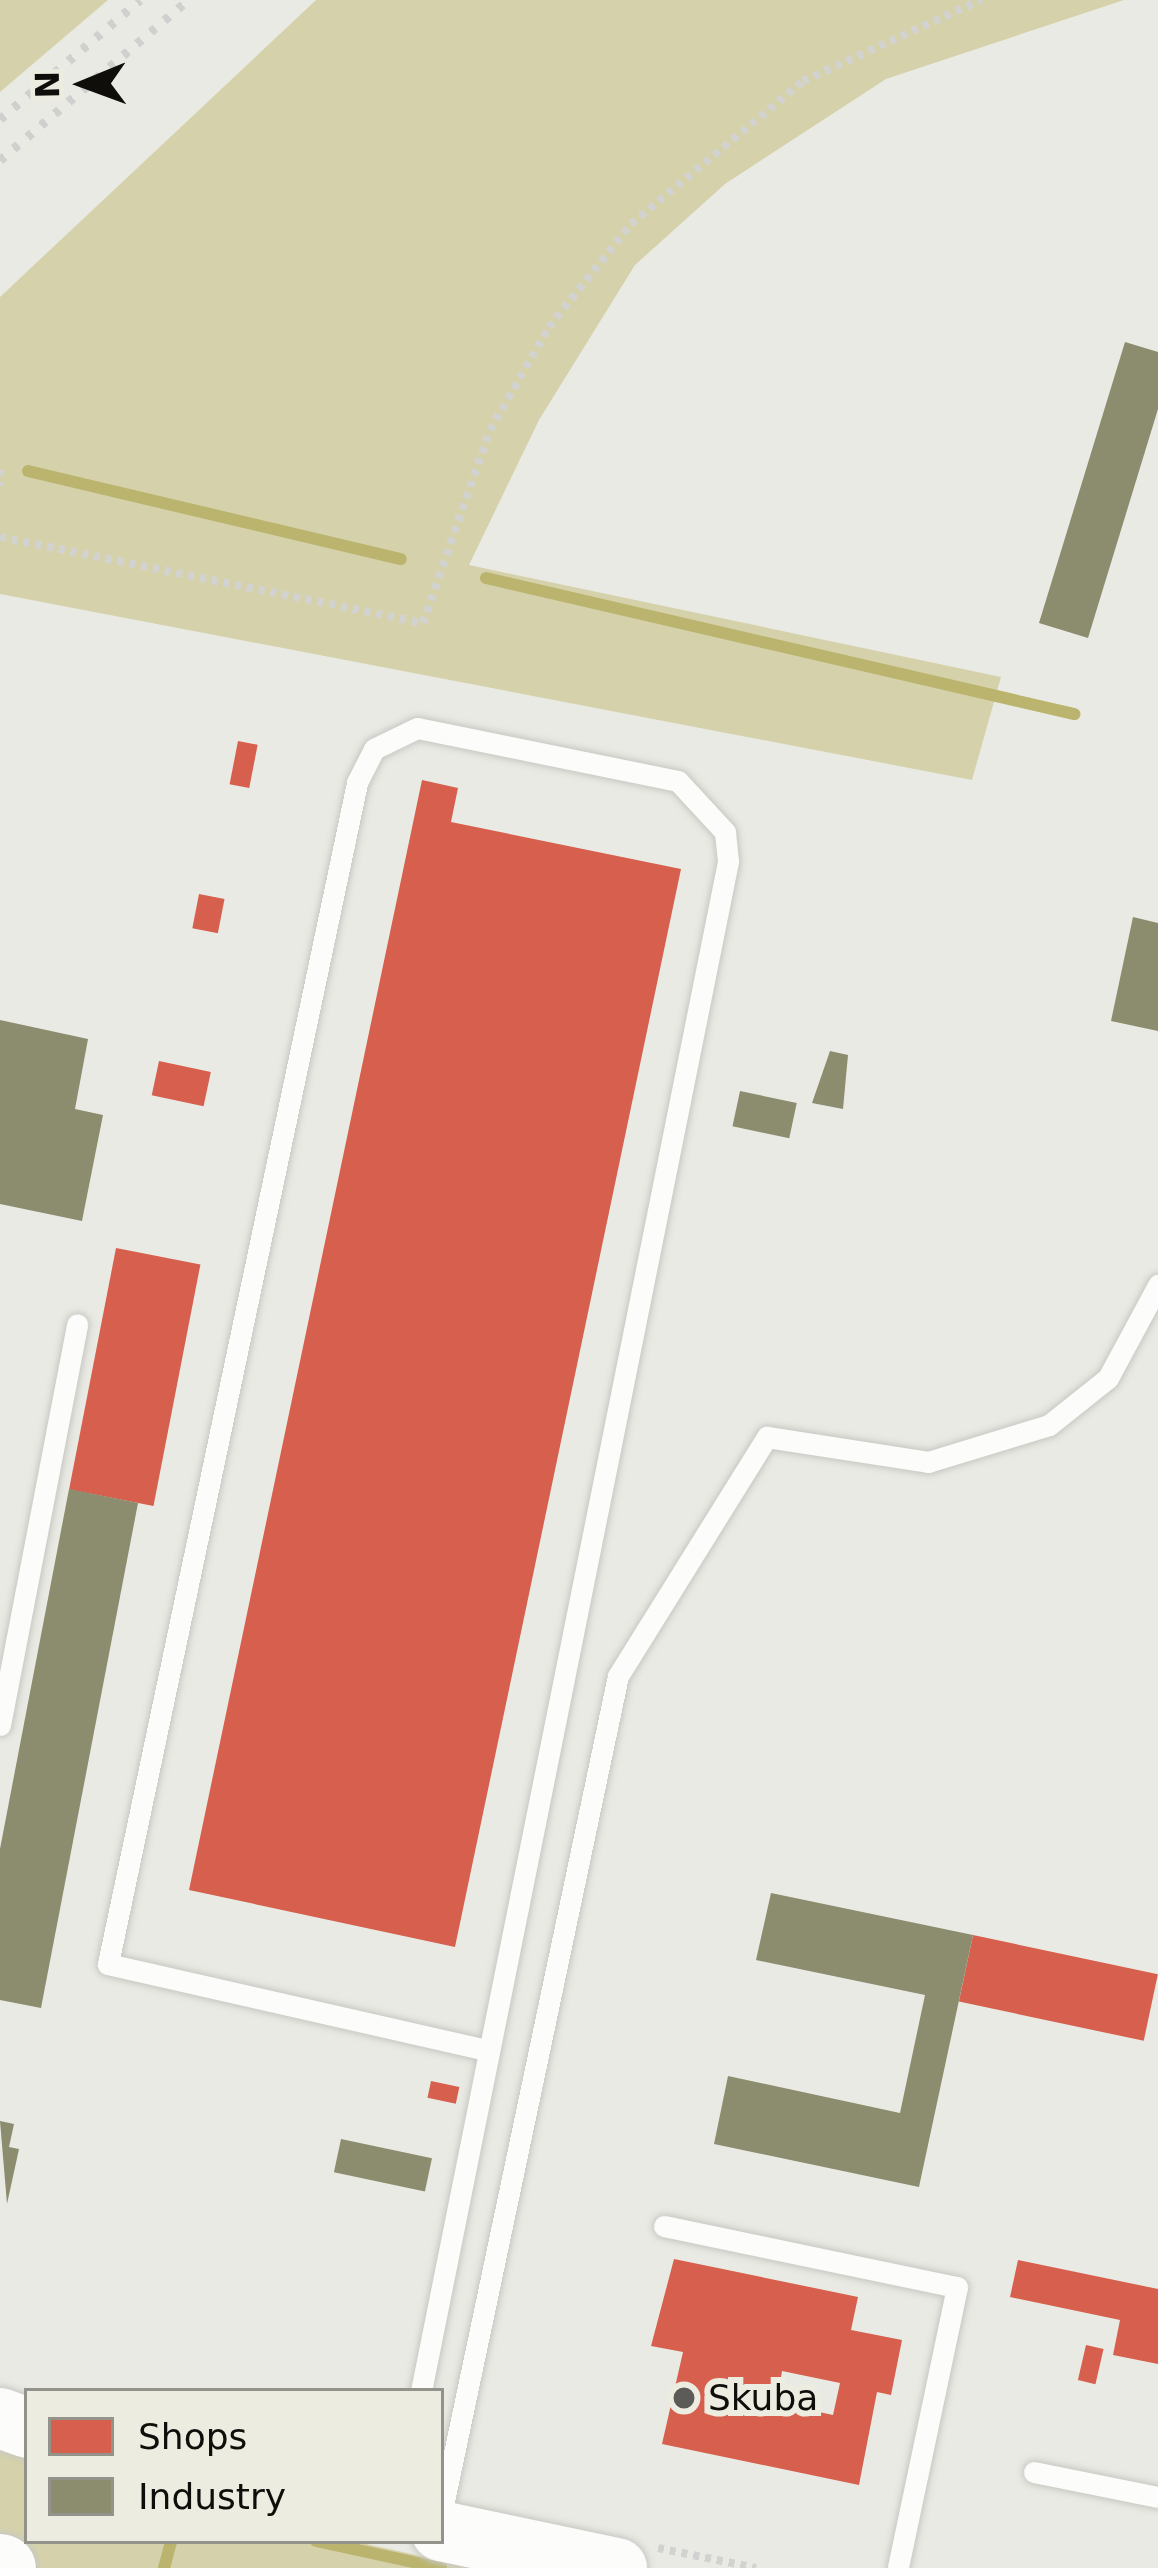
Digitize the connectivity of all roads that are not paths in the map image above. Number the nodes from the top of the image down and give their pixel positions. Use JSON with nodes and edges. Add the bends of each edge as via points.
{"nodes":[{"id":1,"x":1158,"y":1285,"type":"edge"},
{"id":2,"x":77,"y":1324,"type":"dead end"},
{"id":3,"x":0,"y":1725,"type":"edge"},
{"id":4,"x":488,"y":2050,"type":"junction"},
{"id":5,"x":664,"y":2226,"type":"dead end"},
{"id":6,"x":422,"y":2388,"type":"edge"},
{"id":7,"x":1034,"y":2472,"type":"dead end"},
{"id":8,"x":1158,"y":2497,"type":"edge"},
{"id":9,"x":444,"y":2501,"type":"edge"},
{"id":10,"x":444,"y":2532,"type":"edge"},
{"id":11,"x":617,"y":2568,"type":"edge"},
{"id":12,"x":898,"y":2568,"type":"edge"}],
"edges":[{"from":1,"to":9,"type":"lane","via":[[1108,1378],[1049,1425],[928,1462],[767,1437],[618,1676]]},
{"from":2,"to":3,"type":"lane"},
{"from":4,"to":4,"type":"lane","via":[[728,861],[725,832],[678,781],[417,728],[374,749],[357,783],[108,1964]]},
{"from":4,"to":6,"type":"lane"},
{"from":5,"to":12,"type":"lane","via":[[957,2287]]},
{"from":7,"to":8,"type":"lane"},
{"from":10,"to":11,"type":"street"}]}
